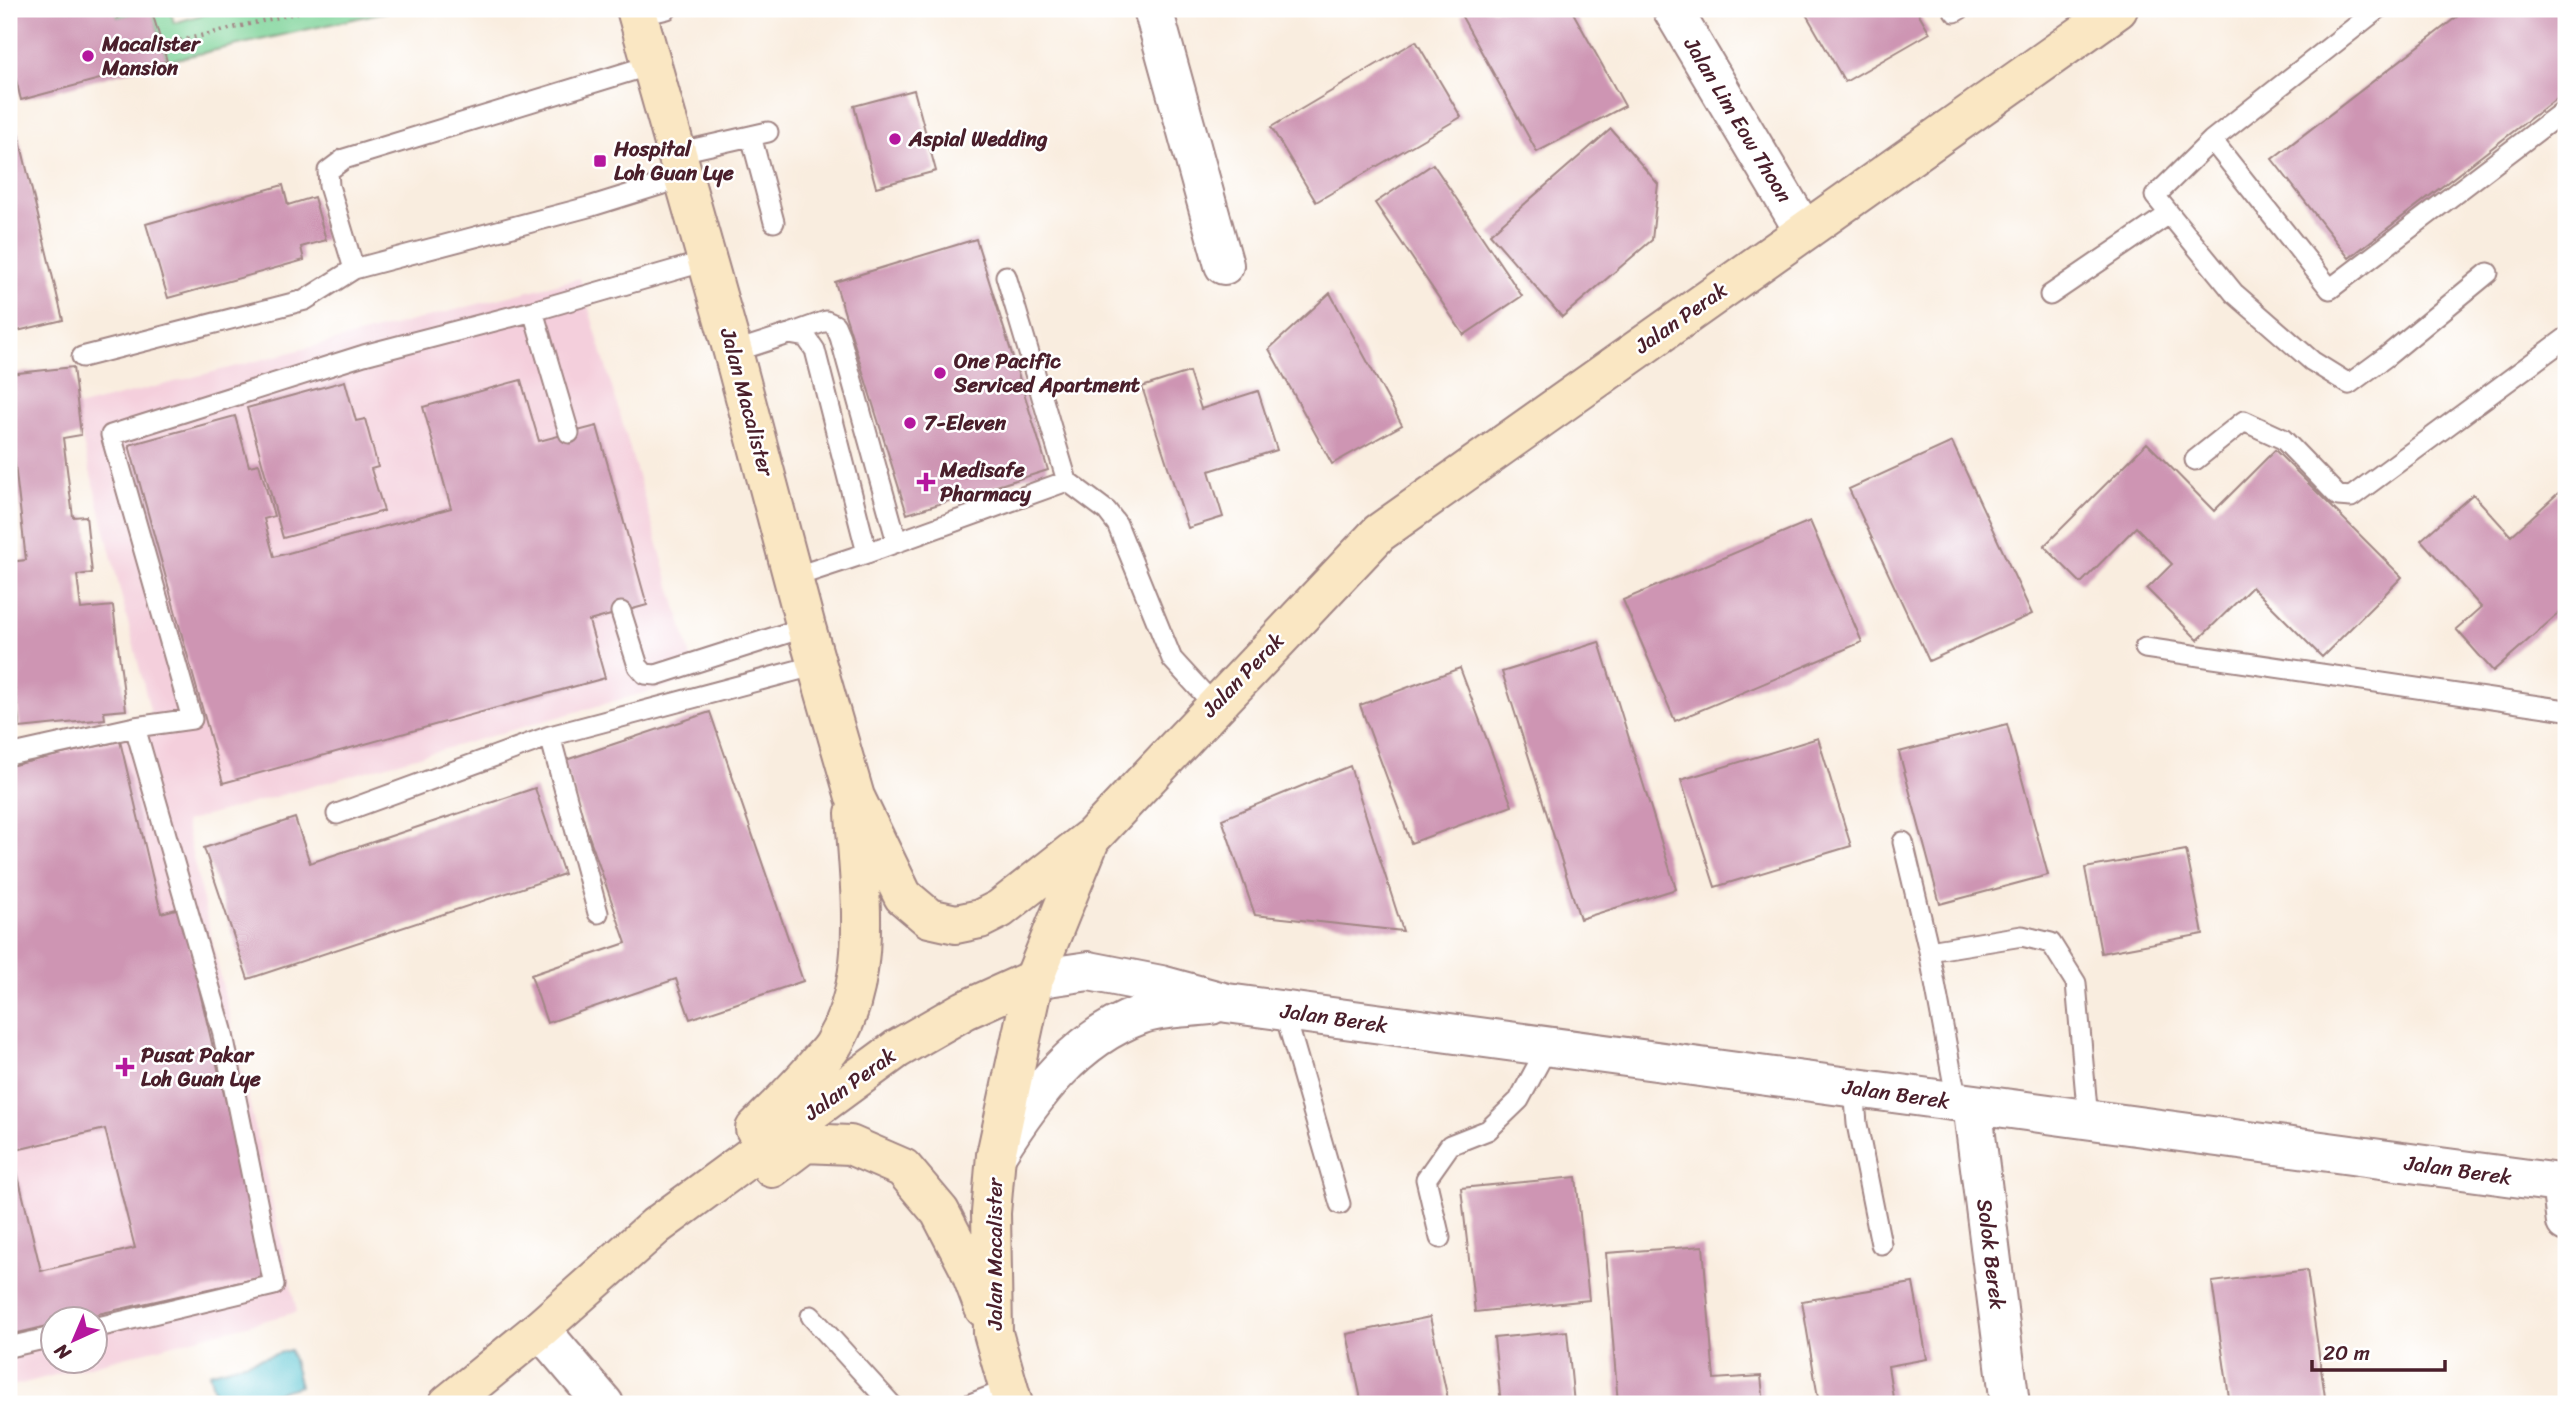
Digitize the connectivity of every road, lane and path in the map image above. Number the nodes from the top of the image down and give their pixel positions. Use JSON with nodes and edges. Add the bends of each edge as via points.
{"nodes":[{"id":1,"x":311,"y":9,"type":"edge"},
{"id":2,"x":1153,"y":9,"type":"edge"},
{"id":3,"x":1672,"y":9,"type":"edge"},
{"id":4,"x":1953,"y":9,"type":"edge"},
{"id":5,"x":1960,"y":9,"type":"edge"},
{"id":6,"x":2118,"y":9,"type":"edge"},
{"id":7,"x":2378,"y":9,"type":"edge"},
{"id":8,"x":647,"y":11,"type":"edge"},
{"id":9,"x":180,"y":41,"type":"dead end"},
{"id":10,"x":651,"y":65,"type":"junction"},
{"id":11,"x":2566,"y":108,"type":"edge"},
{"id":12,"x":2212,"y":140,"type":"junction"},
{"id":13,"x":679,"y":165,"type":"junction"},
{"id":14,"x":2169,"y":214,"type":"junction"},
{"id":15,"x":774,"y":222,"type":"dead end"},
{"id":16,"x":1804,"y":232,"type":"junction"},
{"id":17,"x":706,"y":261,"type":"junction"},
{"id":18,"x":1224,"y":265,"type":"dead end"},
{"id":19,"x":354,"y":269,"type":"junction"},
{"id":20,"x":2488,"y":273,"type":"dead end"},
{"id":21,"x":1006,"y":276,"type":"dead end"},
{"id":22,"x":2050,"y":295,"type":"dead end"},
{"id":23,"x":533,"y":311,"type":"junction"},
{"id":24,"x":789,"y":334,"type":"junction"},
{"id":25,"x":2566,"y":338,"type":"edge"},
{"id":26,"x":733,"y":352,"type":"junction"},
{"id":27,"x":82,"y":357,"type":"dead end"},
{"id":28,"x":569,"y":433,"type":"dead end"},
{"id":29,"x":2194,"y":460,"type":"dead end"},
{"id":30,"x":1067,"y":481,"type":"junction"},
{"id":31,"x":897,"y":542,"type":"junction"},
{"id":32,"x":867,"y":553,"type":"junction"},
{"id":33,"x":794,"y":577,"type":"junction"},
{"id":34,"x":621,"y":612,"type":"dead end"},
{"id":35,"x":806,"y":627,"type":"junction"},
{"id":36,"x":2145,"y":648,"type":"dead end"},
{"id":37,"x":817,"y":664,"type":"junction"},
{"id":38,"x":1214,"y":705,"type":"junction"},
{"id":39,"x":2566,"y":710,"type":"edge"},
{"id":40,"x":135,"y":727,"type":"junction"},
{"id":41,"x":550,"y":736,"type":"junction"},
{"id":42,"x":9,"y":755,"type":"edge"},
{"id":43,"x":855,"y":797,"type":"junction"},
{"id":44,"x":337,"y":814,"type":"dead end"},
{"id":45,"x":1091,"y":838,"type":"junction"},
{"id":46,"x":1903,"y":842,"type":"dead end"},
{"id":47,"x":598,"y":913,"type":"dead end"},
{"id":48,"x":1929,"y":951,"type":"junction"},
{"id":49,"x":1034,"y":979,"type":"junction"},
{"id":50,"x":1227,"y":1003,"type":"junction"},
{"id":51,"x":1284,"y":1011,"type":"junction"},
{"id":52,"x":1545,"y":1046,"type":"junction"},
{"id":53,"x":1854,"y":1088,"type":"junction"},
{"id":54,"x":1965,"y":1103,"type":"junction"},
{"id":55,"x":2088,"y":1120,"type":"junction"},
{"id":56,"x":996,"y":1155,"type":"junction"},
{"id":57,"x":2563,"y":1184,"type":"edge"},
{"id":58,"x":708,"y":1188,"type":"junction"},
{"id":59,"x":1340,"y":1204,"type":"dead end"},
{"id":60,"x":2566,"y":1222,"type":"edge"},
{"id":61,"x":1440,"y":1238,"type":"dead end"},
{"id":62,"x":1881,"y":1244,"type":"dead end"},
{"id":63,"x":811,"y":1316,"type":"dead end"},
{"id":64,"x":108,"y":1325,"type":"edge"},
{"id":65,"x":541,"y":1329,"type":"junction"},
{"id":66,"x":993,"y":1333,"type":"junction"},
{"id":67,"x":38,"y":1340,"type":"edge"},
{"id":68,"x":9,"y":1347,"type":"edge"},
{"id":69,"x":1011,"y":1397,"type":"edge"},
{"id":70,"x":448,"y":1404,"type":"edge"},
{"id":71,"x":604,"y":1404,"type":"edge"},
{"id":72,"x":891,"y":1404,"type":"edge"},
{"id":73,"x":970,"y":1404,"type":"edge"},
{"id":74,"x":2010,"y":1404,"type":"edge"}],
"edges":[{"from":1,"to":9,"type":"path"},
{"from":2,"to":18,"type":"street"},
{"from":3,"to":16,"type":"street","name":"Jalan Lim Eow Thoon"},
{"from":4,"to":5,"type":"lane"},
{"from":6,"to":16,"type":"main road","name":"Jalan Perak"},
{"from":7,"to":12,"type":"lane"},
{"from":8,"to":10,"type":"main road","name":"Jalan Macalister"},
{"from":10,"to":13,"type":"main road","name":"Jalan Macalister"},
{"from":10,"to":19,"type":"lane","via":[[344,159],[328,171],[328,186]]},
{"from":11,"to":12,"type":"lane","via":[[2330,289]]},
{"from":12,"to":14,"type":"lane","via":[[2155,196]]},
{"from":13,"to":15,"type":"lane","via":[[759,134]]},
{"from":13,"to":17,"type":"main road","name":"Jalan Macalister"},
{"from":13,"to":19,"type":"lane","via":[[592,206]]},
{"from":14,"to":20,"type":"lane","via":[[2234,293],[2312,361],[2349,384]]},
{"from":14,"to":22,"type":"lane"},
{"from":16,"to":38,"type":"main road","name":"Jalan Perak","via":[[1379,533]]},
{"from":17,"to":23,"type":"lane"},
{"from":17,"to":26,"type":"main road","name":"Jalan Macalister"},
{"from":19,"to":27,"type":"lane","via":[[305,300]]},
{"from":21,"to":30,"type":"lane"},
{"from":23,"to":28,"type":"lane"},
{"from":23,"to":40,"type":"lane","via":[[364,355],[111,435],[192,719]]},
{"from":24,"to":26,"type":"lane"},
{"from":24,"to":31,"type":"lane","via":[[826,321],[835,325]]},
{"from":24,"to":32,"type":"lane","via":[[806,337],[815,350]]},
{"from":25,"to":29,"type":"lane","via":[[2351,497],[2337,496],[2283,439],[2244,421]]},
{"from":26,"to":33,"type":"main road","name":"Jalan Macalister"},
{"from":30,"to":31,"type":"lane"},
{"from":30,"to":38,"type":"lane","via":[[1117,524],[1172,659]]},
{"from":31,"to":32,"type":"lane"},
{"from":32,"to":33,"type":"lane"},
{"from":33,"to":35,"type":"main road","name":"Jalan Macalister"},
{"from":34,"to":35,"type":"lane","via":[[638,666],[645,674],[656,675]]},
{"from":35,"to":37,"type":"main road","name":"Jalan Macalister"},
{"from":36,"to":39,"type":"lane"},
{"from":37,"to":41,"type":"lane"},
{"from":37,"to":43,"type":"main road","name":"Jalan Macalister"},
{"from":38,"to":45,"type":"main road","name":"Jalan Perak"},
{"from":40,"to":42,"type":"lane"},
{"from":40,"to":64,"type":"lane","via":[[222,1030],[274,1285]]},
{"from":41,"to":44,"type":"lane"},
{"from":41,"to":47,"type":"lane"},
{"from":43,"to":45,"type":"main road","via":[[904,896],[929,918],[956,924],[1000,909]]},
{"from":43,"to":58,"type":"main road","via":[[860,944],[853,1002],[834,1045],[743,1140]]},
{"from":45,"to":49,"type":"main road","name":"Jalan Perak"},
{"from":46,"to":48,"type":"lane"},
{"from":48,"to":54,"type":"lane"},
{"from":48,"to":55,"type":"lane","via":[[2022,936],[2051,943],[2076,983]]},
{"from":49,"to":50,"type":"street","name":"Jalan Berek","via":[[1089,971]]},
{"from":49,"to":56,"type":"main road","name":"Jalan Macalister"},
{"from":49,"to":58,"type":"main road","name":"Jalan Perak","via":[[964,1010],[897,1049]]},
{"from":50,"to":51,"type":"street","name":"Jalan Berek"},
{"from":50,"to":56,"type":"street","name":"Jalan Berek","via":[[1142,1014],[1098,1036],[1062,1066],[1027,1106]]},
{"from":51,"to":52,"type":"street","name":"Jalan Berek"},
{"from":51,"to":59,"type":"lane"},
{"from":52,"to":53,"type":"street","name":"Jalan Berek"},
{"from":52,"to":61,"type":"lane","via":[[1519,1100],[1488,1130],[1450,1145],[1426,1179]]},
{"from":53,"to":54,"type":"street","name":"Jalan Berek"},
{"from":53,"to":62,"type":"lane"},
{"from":54,"to":55,"type":"street","name":"Jalan Berek"},
{"from":54,"to":74,"type":"street","name":"Solok Berek"},
{"from":55,"to":57,"type":"street","name":"Jalan Berek"},
{"from":56,"to":66,"type":"main road","name":"Jalan Macalister","via":[[991,1213]]},
{"from":57,"to":60,"type":"street"},
{"from":58,"to":65,"type":"main road","name":"Jalan Perak","via":[[656,1226]]},
{"from":63,"to":72,"type":"lane"},
{"from":65,"to":66,"type":"main road","via":[[580,1316],[805,1143],[850,1145],[903,1168],[940,1212],[969,1268]]},
{"from":65,"to":70,"type":"main road","name":"Jalan Perak"},
{"from":65,"to":71,"type":"street"},
{"from":66,"to":69,"type":"main road","name":"Jalan Macalister"},
{"from":67,"to":68,"type":"lane"},
{"from":69,"to":73,"type":"lane"}]}
